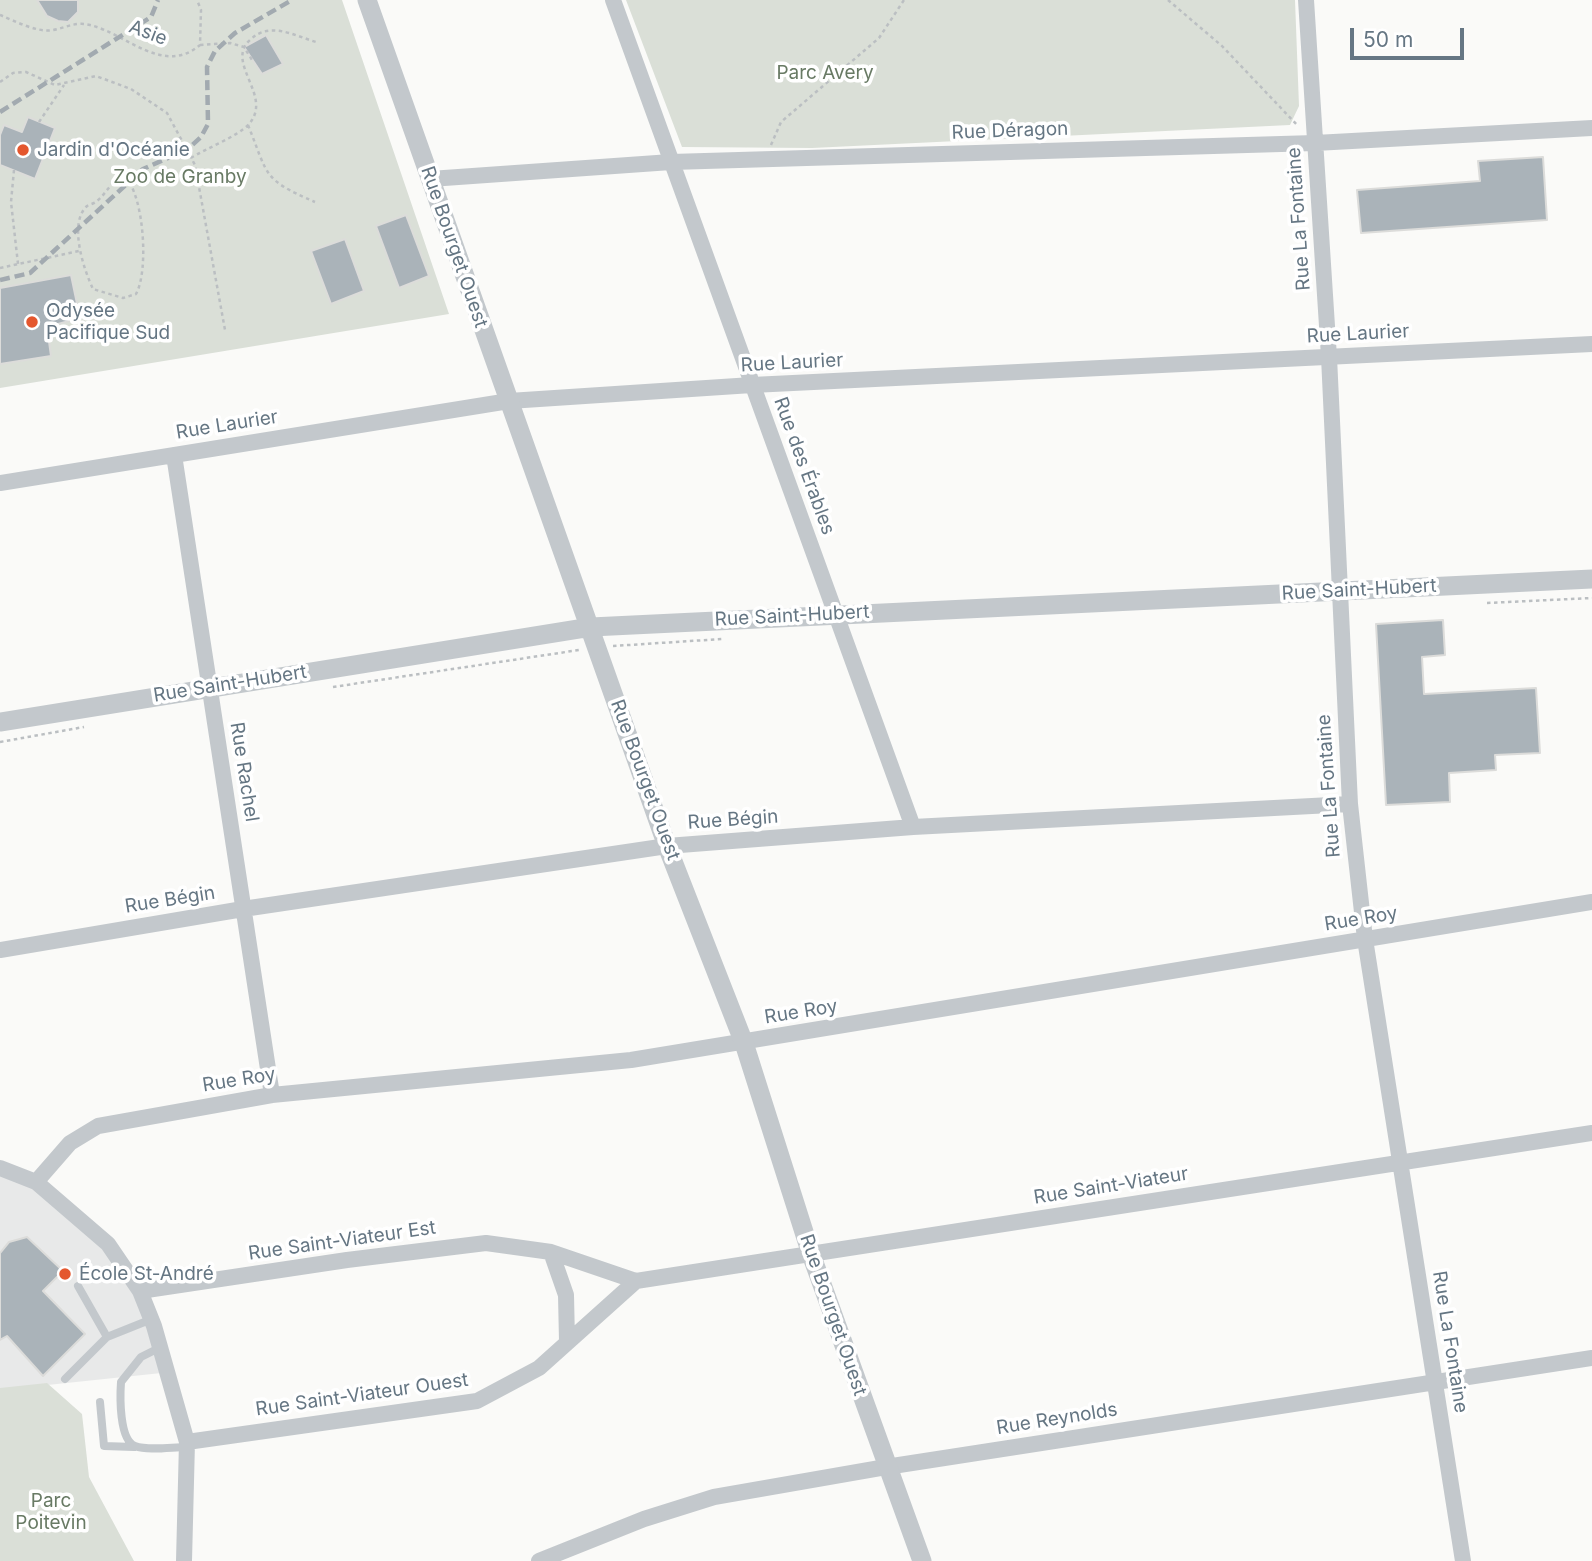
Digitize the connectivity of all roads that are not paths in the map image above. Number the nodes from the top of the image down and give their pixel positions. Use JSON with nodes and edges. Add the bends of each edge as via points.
{"nodes":[{"id":1,"x":367,"y":0,"type":"edge"},
{"id":2,"x":613,"y":0,"type":"edge"},
{"id":3,"x":1306,"y":0,"type":"edge"},
{"id":4,"x":1592,"y":128,"type":"edge"},
{"id":5,"x":1315,"y":143,"type":"junction"},
{"id":6,"x":671,"y":162,"type":"junction"},
{"id":7,"x":430,"y":179,"type":"junction"},
{"id":8,"x":1592,"y":344,"type":"edge"},
{"id":9,"x":1329,"y":357,"type":"junction"},
{"id":10,"x":752,"y":386,"type":"junction"},
{"id":11,"x":509,"y":401,"type":"junction"},
{"id":12,"x":173,"y":455,"type":"junction"},
{"id":13,"x":0,"y":484,"type":"edge"},
{"id":14,"x":1592,"y":579,"type":"edge"},
{"id":15,"x":1338,"y":591,"type":"junction"},
{"id":16,"x":835,"y":614,"type":"junction"},
{"id":17,"x":591,"y":627,"type":"junction"},
{"id":18,"x":209,"y":688,"type":"junction"},
{"id":19,"x":0,"y":722,"type":"edge"},
{"id":20,"x":1350,"y":804,"type":"junction"},
{"id":21,"x":913,"y":827,"type":"junction"},
{"id":22,"x":667,"y":846,"type":"junction"},
{"id":23,"x":1592,"y":901,"type":"edge"},
{"id":24,"x":243,"y":909,"type":"junction"},
{"id":25,"x":1365,"y":939,"type":"junction"},
{"id":26,"x":0,"y":950,"type":"edge"},
{"id":27,"x":744,"y":1043,"type":"junction"},
{"id":28,"x":272,"y":1095,"type":"junction"},
{"id":29,"x":1592,"y":1133,"type":"edge"},
{"id":30,"x":1400,"y":1163,"type":"junction"},
{"id":31,"x":0,"y":1168,"type":"edge"},
{"id":32,"x":36,"y":1182,"type":"junction"},
{"id":33,"x":551,"y":1252,"type":"junction"},
{"id":34,"x":811,"y":1254,"type":"junction"},
{"id":35,"x":636,"y":1281,"type":"junction"},
{"id":36,"x":78,"y":1286,"type":"dead end"},
{"id":37,"x":140,"y":1292,"type":"junction"},
{"id":38,"x":152,"y":1320,"type":"junction"},
{"id":39,"x":107,"y":1337,"type":"junction"},
{"id":40,"x":567,"y":1341,"type":"junction"},
{"id":41,"x":161,"y":1347,"type":"junction"},
{"id":42,"x":1592,"y":1358,"type":"edge"},
{"id":43,"x":65,"y":1379,"type":"dead end"},
{"id":44,"x":1435,"y":1383,"type":"junction"},
{"id":45,"x":100,"y":1402,"type":"dead end"},
{"id":46,"x":187,"y":1444,"type":"junction"},
{"id":47,"x":137,"y":1447,"type":"junction"},
{"id":48,"x":886,"y":1467,"type":"junction"},
{"id":49,"x":184,"y":1561,"type":"edge"},
{"id":50,"x":539,"y":1561,"type":"edge"},
{"id":51,"x":922,"y":1561,"type":"edge"},
{"id":52,"x":1463,"y":1561,"type":"edge"}],
"edges":[{"from":1,"to":7,"type":"street","name":"Rue Bourget Ouest"},
{"from":2,"to":6,"type":"street","name":"Rue des Érables"},
{"from":3,"to":5,"type":"street","name":"Rue La Fontaine"},
{"from":4,"to":5,"type":"street","name":"Rue Déragon"},
{"from":5,"to":6,"type":"street","name":"Rue Déragon"},
{"from":5,"to":9,"type":"street","name":"Rue La Fontaine"},
{"from":6,"to":7,"type":"street","name":"Rue Déragon"},
{"from":6,"to":10,"type":"street","name":"Rue des Érables"},
{"from":7,"to":11,"type":"street","name":"Rue Bourget Ouest"},
{"from":8,"to":9,"type":"street","name":"Rue Laurier"},
{"from":9,"to":10,"type":"street","name":"Rue Laurier"},
{"from":9,"to":15,"type":"street","name":"Rue La Fontaine"},
{"from":10,"to":11,"type":"street","name":"Rue Laurier"},
{"from":10,"to":16,"type":"street","name":"Rue des Érables"},
{"from":11,"to":12,"type":"street","name":"Rue Laurier"},
{"from":11,"to":17,"type":"street","name":"Rue Bourget Ouest"},
{"from":12,"to":13,"type":"street","name":"Rue Laurier"},
{"from":12,"to":18,"type":"street","name":"Rue Rachel"},
{"from":14,"to":15,"type":"street","name":"Rue Saint-Hubert"},
{"from":15,"to":16,"type":"street","name":"Rue Saint-Hubert"},
{"from":15,"to":20,"type":"street","name":"Rue La Fontaine"},
{"from":16,"to":17,"type":"street","name":"Rue Saint-Hubert"},
{"from":16,"to":21,"type":"street","name":"Rue des Érables"},
{"from":17,"to":18,"type":"street","name":"Rue Saint-Hubert"},
{"from":17,"to":22,"type":"street","name":"Rue Bourget Ouest"},
{"from":18,"to":19,"type":"street","name":"Rue Saint-Hubert"},
{"from":18,"to":24,"type":"street","name":"Rue Rachel"},
{"from":20,"to":21,"type":"street","name":"Rue Bégin"},
{"from":20,"to":25,"type":"street","name":"Rue La Fontaine"},
{"from":21,"to":22,"type":"street","name":"Rue Bégin"},
{"from":22,"to":24,"type":"street","name":"Rue Bégin"},
{"from":22,"to":27,"type":"street","name":"Rue Bourget Ouest"},
{"from":23,"to":25,"type":"street","name":"Rue Roy"},
{"from":24,"to":26,"type":"street","name":"Rue Bégin"},
{"from":24,"to":28,"type":"street","name":"Rue Rachel"},
{"from":25,"to":27,"type":"street","name":"Rue Roy"},
{"from":25,"to":30,"type":"street","name":"Rue La Fontaine"},
{"from":27,"to":28,"type":"street","name":"Rue Roy","via":[[631,1060]]},
{"from":27,"to":34,"type":"street","name":"Rue Bourget Ouest"},
{"from":28,"to":32,"type":"street","name":"Rue Roy","via":[[98,1126],[69,1143]]},
{"from":29,"to":30,"type":"street","name":"Rue Saint-Viateur"},
{"from":30,"to":34,"type":"street","name":"Rue Saint-Viateur"},
{"from":30,"to":44,"type":"street","name":"Rue La Fontaine"},
{"from":31,"to":32,"type":"street"},
{"from":32,"to":37,"type":"street","via":[[108,1244]]},
{"from":33,"to":35,"type":"street","name":"Rue Saint-Viateur Est"},
{"from":33,"to":37,"type":"street","name":"Rue Saint-Viateur Est","via":[[486,1243],[347,1259]]},
{"from":33,"to":40,"type":"street","via":[[566,1295]]},
{"from":34,"to":35,"type":"street","name":"Rue Saint-Viateur"},
{"from":34,"to":48,"type":"street","name":"Rue Bourget Ouest"},
{"from":35,"to":40,"type":"street","name":"Rue Saint-Viateur Ouest"},
{"from":36,"to":39,"type":"lane"},
{"from":37,"to":38,"type":"street"},
{"from":38,"to":39,"type":"lane"},
{"from":38,"to":41,"type":"street"},
{"from":39,"to":43,"type":"lane"},
{"from":40,"to":46,"type":"street","name":"Rue Saint-Viateur Ouest","via":[[539,1368],[477,1401]]},
{"from":41,"to":46,"type":"street"},
{"from":41,"to":47,"type":"lane","via":[[141,1357],[121,1382],[124,1431]]},
{"from":42,"to":44,"type":"street","name":"Rue Reynolds"},
{"from":44,"to":48,"type":"street","name":"Rue Reynolds"},
{"from":44,"to":52,"type":"street","name":"Rue La Fontaine"},
{"from":45,"to":47,"type":"lane","via":[[104,1446]]},
{"from":46,"to":47,"type":"lane"},
{"from":46,"to":49,"type":"street"},
{"from":48,"to":50,"type":"street","name":"Rue Reynolds","via":[[714,1497]]},
{"from":48,"to":51,"type":"street","name":"Rue Bourget Ouest"}]}
